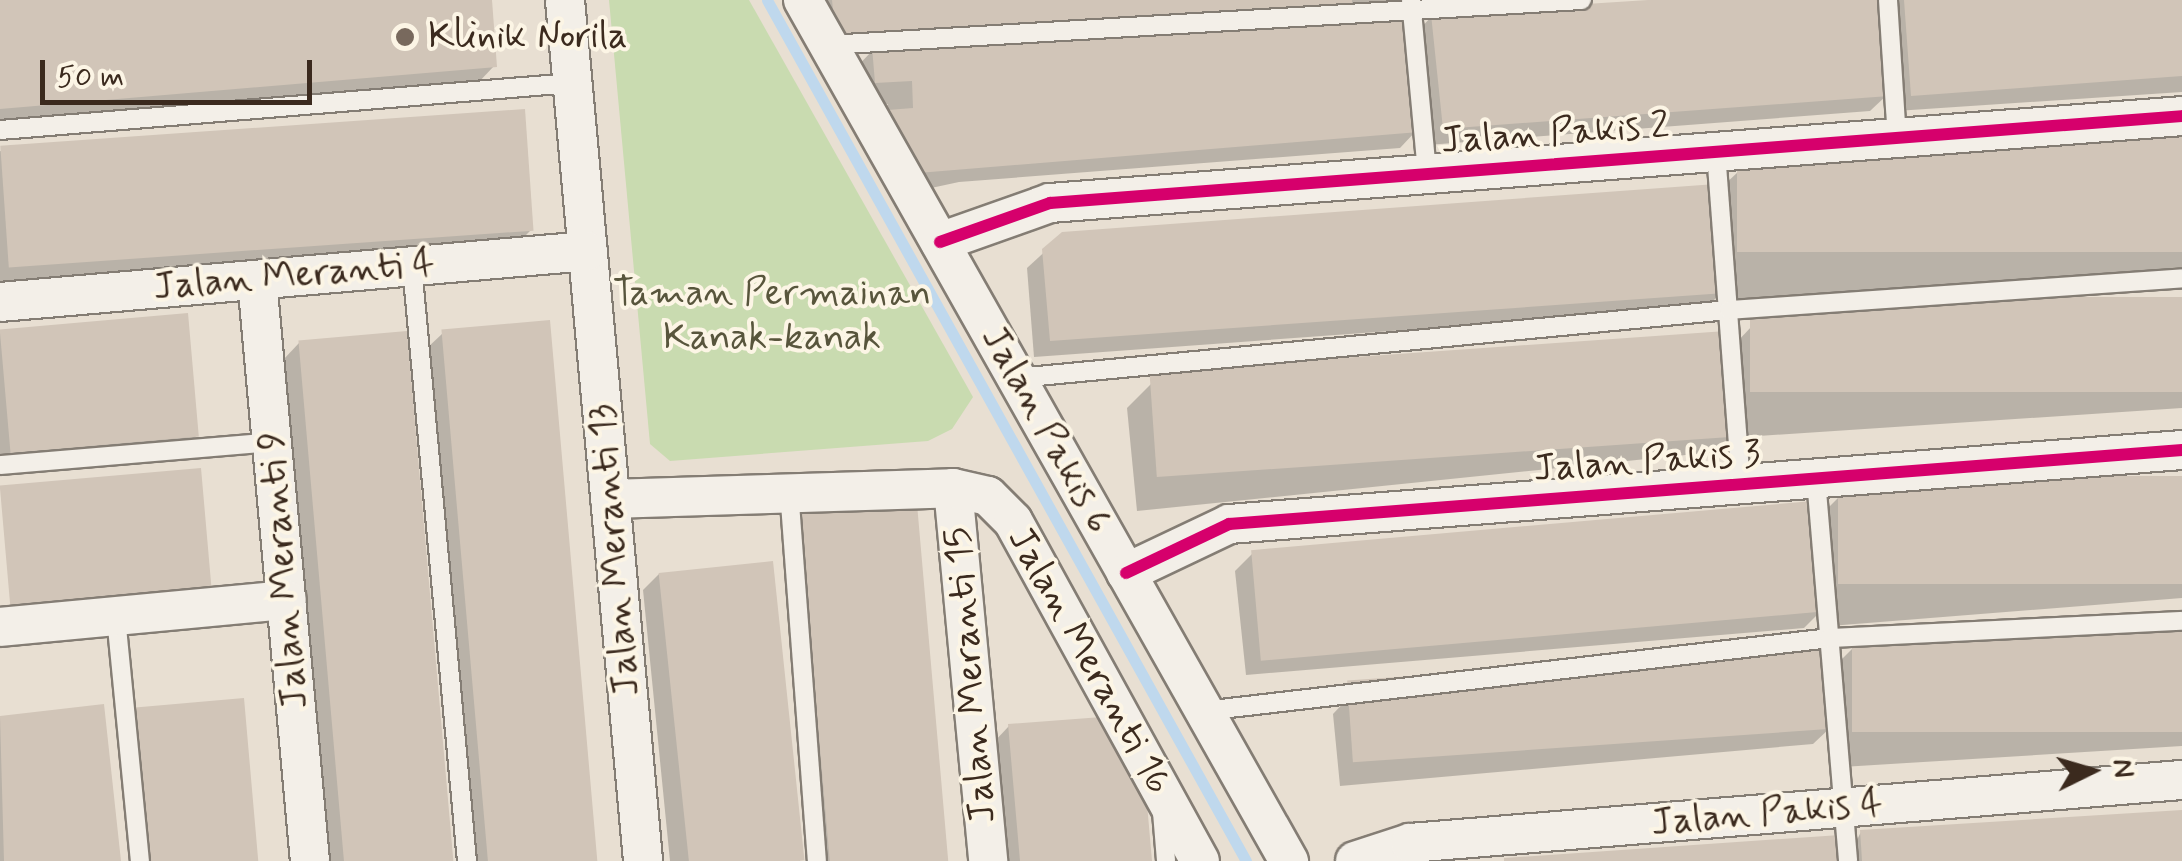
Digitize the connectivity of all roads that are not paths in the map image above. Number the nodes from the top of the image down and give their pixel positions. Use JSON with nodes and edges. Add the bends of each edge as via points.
{"nodes":[{"id":1,"x":565,"y":0,"type":"edge"},
{"id":2,"x":803,"y":0,"type":"edge"},
{"id":3,"x":1582,"y":0,"type":"edge"},
{"id":4,"x":1888,"y":0,"type":"edge"},
{"id":5,"x":1411,"y":6,"type":"edge"},
{"id":6,"x":828,"y":45,"type":"junction"},
{"id":7,"x":572,"y":83,"type":"junction"},
{"id":8,"x":2182,"y":116,"type":"edge"},
{"id":9,"x":0,"y":130,"type":"edge"},
{"id":10,"x":1898,"y":138,"type":"junction"},
{"id":11,"x":1716,"y":152,"type":"junction"},
{"id":12,"x":1427,"y":174,"type":"junction"},
{"id":13,"x":940,"y":242,"type":"junction"},
{"id":14,"x":588,"y":251,"type":"junction"},
{"id":15,"x":412,"y":266,"type":"junction"},
{"id":16,"x":2182,"y":278,"type":"edge"},
{"id":17,"x":257,"y":280,"type":"junction"},
{"id":18,"x":0,"y":302,"type":"edge"},
{"id":19,"x":1729,"y":310,"type":"junction"},
{"id":20,"x":1016,"y":378,"type":"junction"},
{"id":21,"x":272,"y":442,"type":"junction"},
{"id":22,"x":2182,"y":450,"type":"edge"},
{"id":23,"x":0,"y":465,"type":"edge"},
{"id":24,"x":1816,"y":479,"type":"junction"},
{"id":25,"x":1741,"y":484,"type":"junction"},
{"id":26,"x":953,"y":488,"type":"junction"},
{"id":27,"x":790,"y":490,"type":"junction"},
{"id":28,"x":610,"y":499,"type":"junction"},
{"id":29,"x":1126,"y":573,"type":"junction"},
{"id":30,"x":286,"y":600,"type":"junction"},
{"id":31,"x":116,"y":616,"type":"junction"},
{"id":32,"x":2182,"y":620,"type":"edge"},
{"id":33,"x":0,"y":627,"type":"edge"},
{"id":34,"x":1830,"y":638,"type":"junction"},
{"id":35,"x":1204,"y":711,"type":"junction"},
{"id":36,"x":2182,"y":780,"type":"edge"},
{"id":37,"x":1160,"y":787,"type":"junction"},
{"id":38,"x":1844,"y":808,"type":"junction"},
{"id":39,"x":140,"y":861,"type":"edge"},
{"id":40,"x":310,"y":861,"type":"edge"},
{"id":41,"x":466,"y":861,"type":"edge"},
{"id":42,"x":643,"y":861,"type":"edge"},
{"id":43,"x":818,"y":861,"type":"edge"},
{"id":44,"x":988,"y":861,"type":"edge"},
{"id":45,"x":1166,"y":861,"type":"edge"},
{"id":46,"x":1200,"y":861,"type":"edge"},
{"id":47,"x":1289,"y":861,"type":"edge"},
{"id":48,"x":1356,"y":861,"type":"edge"},
{"id":49,"x":1848,"y":861,"type":"edge"}],
"edges":[{"from":1,"to":7,"type":"street","name":"Jalan Meranti 13"},
{"from":2,"to":6,"type":"street","name":"Jalan Pakis 6"},
{"from":3,"to":5,"type":"lane"},
{"from":4,"to":10,"type":"lane"},
{"from":5,"to":6,"type":"lane"},
{"from":5,"to":12,"type":"lane"},
{"from":6,"to":13,"type":"street","name":"Jalan Pakis 6"},
{"from":7,"to":9,"type":"lane"},
{"from":7,"to":14,"type":"street","name":"Jalan Meranti 13"},
{"from":8,"to":10,"type":"street","name":"Jalan Pakis 2"},
{"from":10,"to":11,"type":"street","name":"Jalan Pakis 2"},
{"from":11,"to":12,"type":"street","name":"Jalan Pakis 2"},
{"from":11,"to":19,"type":"lane"},
{"from":12,"to":13,"type":"street","name":"Jalan Pakis 2","via":[[1050,203]]},
{"from":13,"to":20,"type":"street","name":"Jalan Pakis 6"},
{"from":14,"to":15,"type":"street","name":"Jalan Meranti 4"},
{"from":14,"to":28,"type":"street","name":"Jalan Meranti 13"},
{"from":15,"to":17,"type":"street","name":"Jalan Meranti 4"},
{"from":15,"to":41,"type":"lane"},
{"from":16,"to":19,"type":"lane"},
{"from":17,"to":18,"type":"street","name":"Jalan Meranti 4"},
{"from":17,"to":21,"type":"street","name":"Jalan Meranti 9"},
{"from":19,"to":20,"type":"lane"},
{"from":19,"to":25,"type":"lane"},
{"from":20,"to":29,"type":"street","name":"Jalan Pakis 6"},
{"from":21,"to":23,"type":"lane"},
{"from":21,"to":30,"type":"street","name":"Jalan Meranti 9"},
{"from":22,"to":24,"type":"street","name":"Jalan Pakis 3"},
{"from":24,"to":25,"type":"street","name":"Jalan Pakis 3"},
{"from":24,"to":34,"type":"lane"},
{"from":25,"to":29,"type":"street","name":"Jalan Pakis 3","via":[[1229,524]]},
{"from":26,"to":27,"type":"street"},
{"from":26,"to":37,"type":"street","name":"Jalan Meranti 16","via":[[988,496],[1013,520]]},
{"from":26,"to":44,"type":"street","name":"Jalan Meranti 15"},
{"from":27,"to":28,"type":"street"},
{"from":27,"to":43,"type":"lane"},
{"from":28,"to":42,"type":"street","name":"Jalan Meranti 13"},
{"from":29,"to":35,"type":"street","name":"Jalan Pakis 6"},
{"from":30,"to":31,"type":"street"},
{"from":30,"to":40,"type":"street","name":"Jalan Meranti 9"},
{"from":31,"to":33,"type":"street"},
{"from":31,"to":39,"type":"lane"},
{"from":32,"to":34,"type":"lane"},
{"from":34,"to":35,"type":"lane"},
{"from":34,"to":38,"type":"lane"},
{"from":35,"to":47,"type":"street","name":"Jalan Pakis 6"},
{"from":36,"to":38,"type":"street","name":"Jalan Pakis 4"},
{"from":37,"to":45,"type":"lane"},
{"from":37,"to":46,"type":"street","name":"Jalan Meranti 16"},
{"from":38,"to":48,"type":"street","name":"Jalan Pakis 4","via":[[1410,842]]},
{"from":38,"to":49,"type":"lane"}]}
